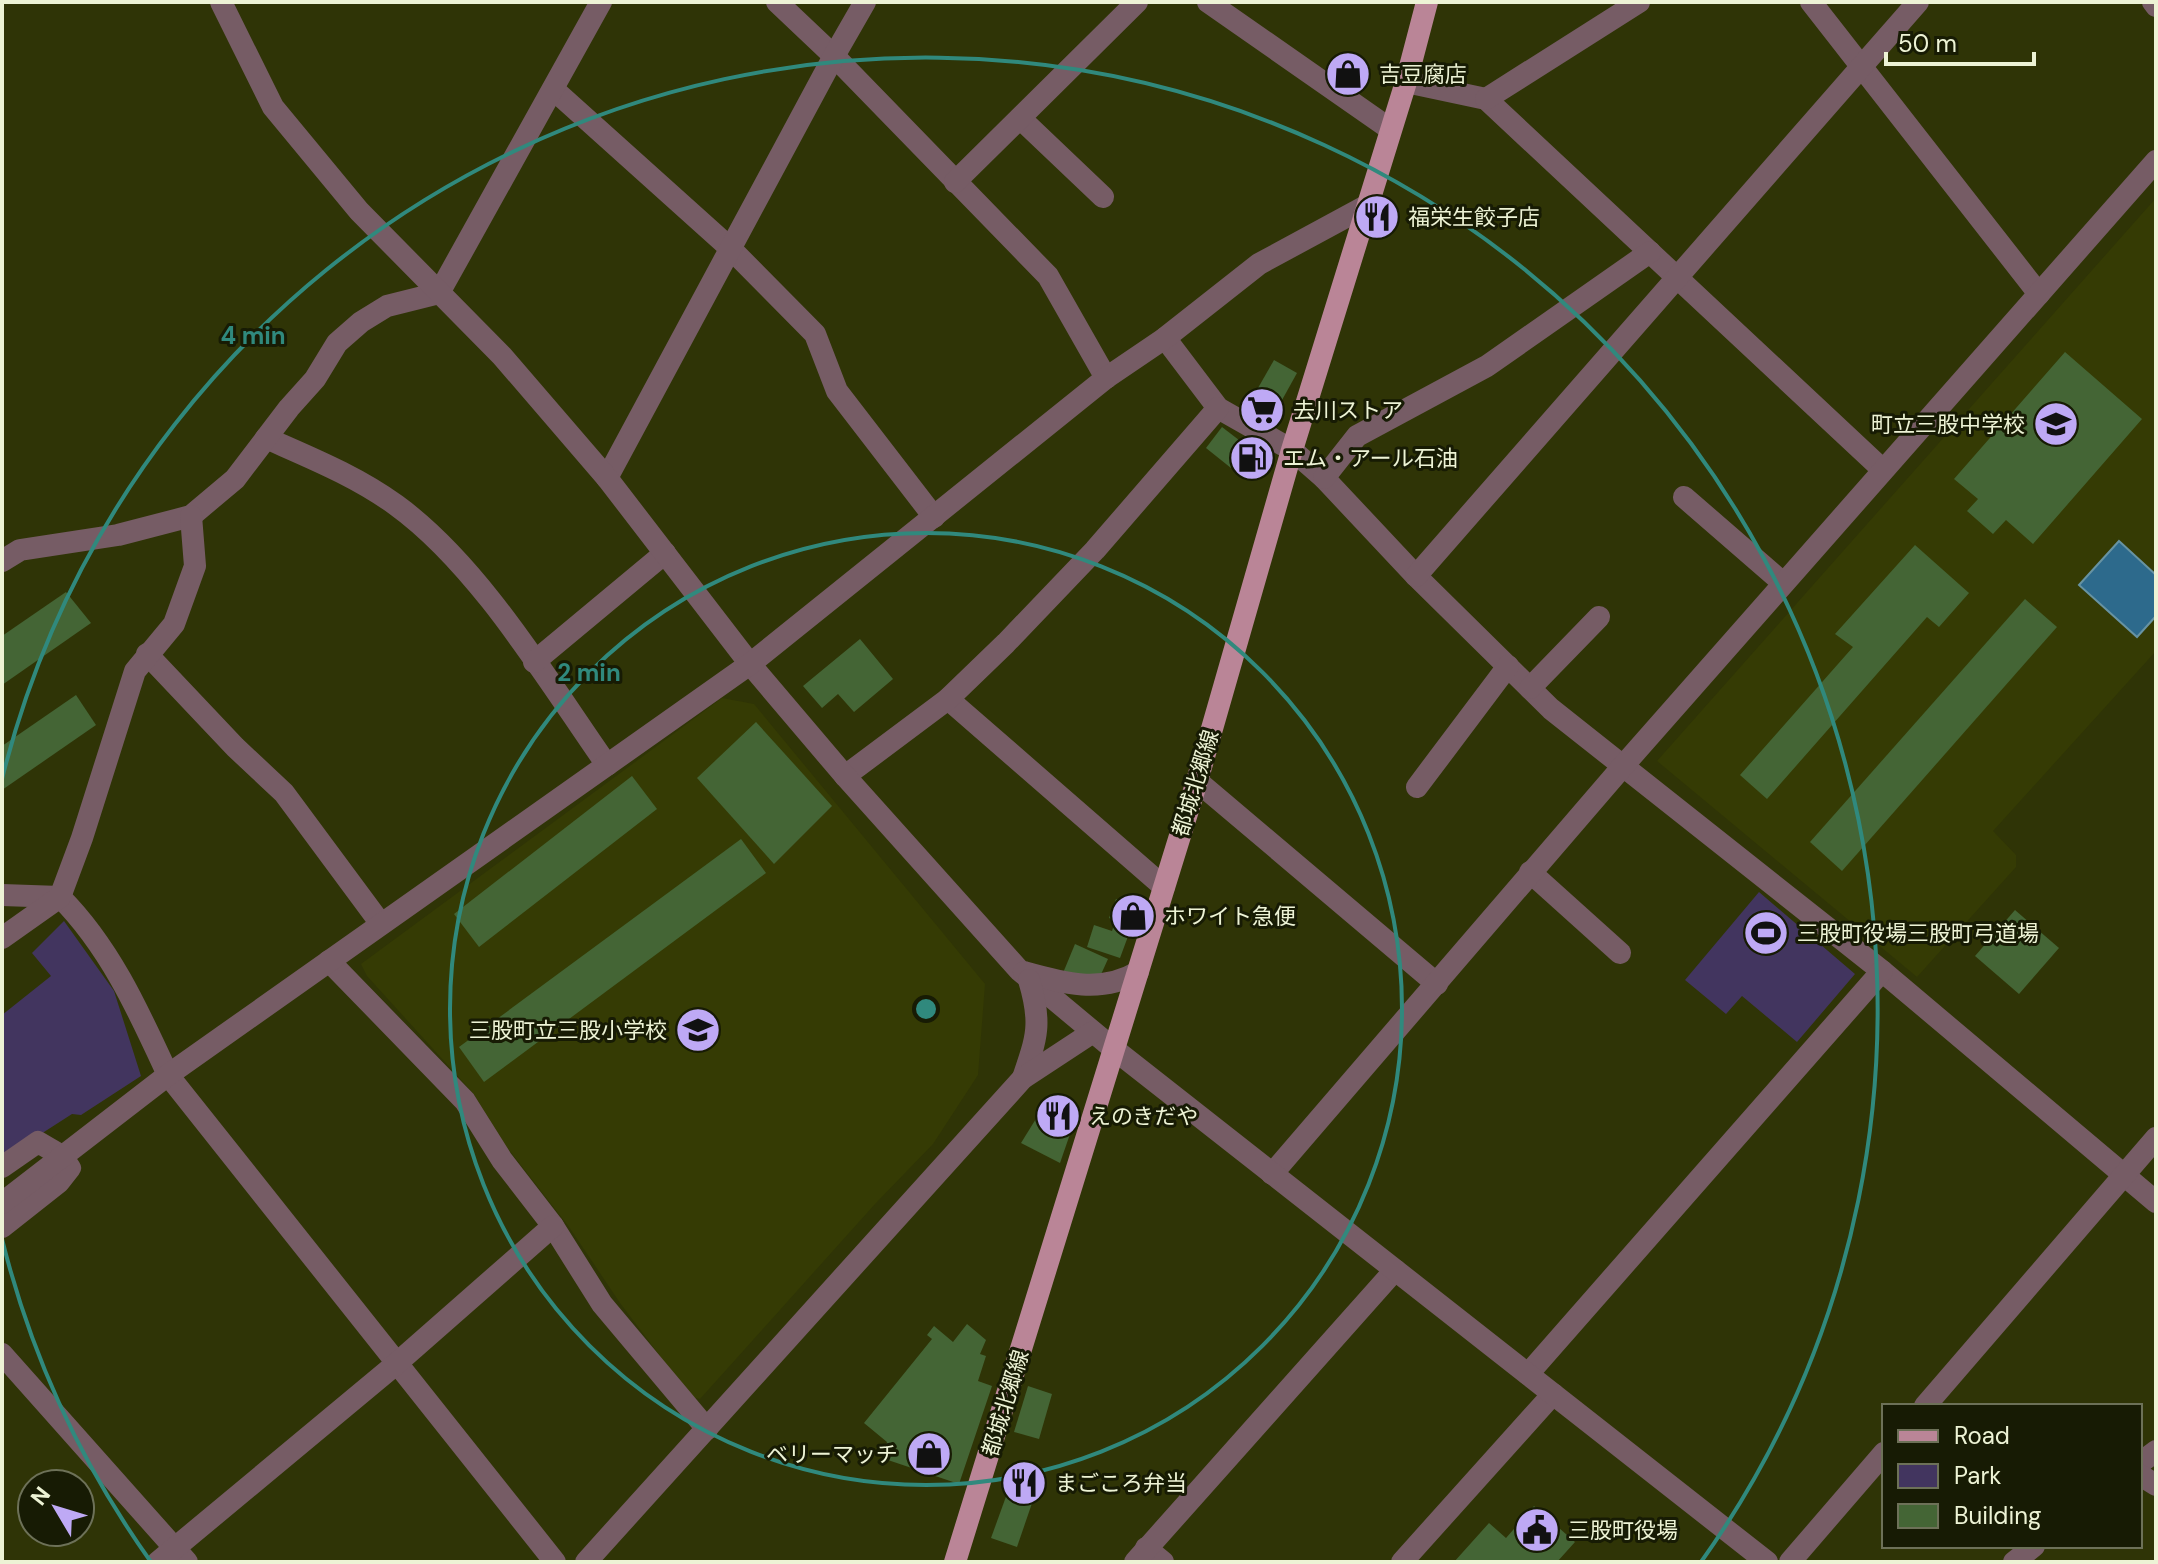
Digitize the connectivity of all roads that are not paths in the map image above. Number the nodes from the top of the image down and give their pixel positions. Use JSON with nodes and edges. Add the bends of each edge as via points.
{"nodes":[{"id":1,"x":221,"y":2,"type":"edge"},
{"id":2,"x":601,"y":2,"type":"edge"},
{"id":3,"x":777,"y":2,"type":"edge"},
{"id":4,"x":865,"y":2,"type":"edge"},
{"id":5,"x":1137,"y":2,"type":"edge"},
{"id":6,"x":1208,"y":2,"type":"edge"},
{"id":7,"x":1427,"y":2,"type":"edge"},
{"id":8,"x":1639,"y":2,"type":"edge"},
{"id":9,"x":1811,"y":2,"type":"edge"},
{"id":10,"x":1918,"y":2,"type":"edge"},
{"id":11,"x":834,"y":56,"type":"junction"},
{"id":12,"x":1861,"y":69,"type":"junction"},
{"id":13,"x":1406,"y":82,"type":"junction"},
{"id":14,"x":553,"y":89,"type":"junction"},
{"id":15,"x":1486,"y":99,"type":"junction"},
{"id":16,"x":1020,"y":118,"type":"junction"},
{"id":17,"x":1390,"y":129,"type":"junction"},
{"id":18,"x":2156,"y":161,"type":"edge"},
{"id":19,"x":955,"y":182,"type":"junction"},
{"id":20,"x":1103,"y":197,"type":"dead end"},
{"id":21,"x":1368,"y":205,"type":"junction"},
{"id":22,"x":731,"y":249,"type":"junction"},
{"id":23,"x":1650,"y":252,"type":"junction"},
{"id":24,"x":1678,"y":278,"type":"junction"},
{"id":25,"x":439,"y":293,"type":"junction"},
{"id":26,"x":2039,"y":294,"type":"junction"},
{"id":27,"x":1165,"y":338,"type":"junction"},
{"id":28,"x":1106,"y":378,"type":"junction"},
{"id":29,"x":1218,"y":408,"type":"junction"},
{"id":30,"x":266,"y":438,"type":"junction"},
{"id":31,"x":1292,"y":450,"type":"junction"},
{"id":32,"x":1883,"y":470,"type":"junction"},
{"id":33,"x":607,"y":478,"type":"junction"},
{"id":34,"x":1324,"y":478,"type":"junction"},
{"id":35,"x":1684,"y":497,"type":"dead end"},
{"id":36,"x":191,"y":516,"type":"junction"},
{"id":37,"x":934,"y":517,"type":"junction"},
{"id":38,"x":665,"y":553,"type":"junction"},
{"id":39,"x":2,"y":561,"type":"edge"},
{"id":40,"x":1416,"y":576,"type":"junction"},
{"id":41,"x":1783,"y":583,"type":"junction"},
{"id":42,"x":1599,"y":617,"type":"dead end"},
{"id":43,"x":147,"y":654,"type":"junction"},
{"id":44,"x":534,"y":662,"type":"junction"},
{"id":45,"x":750,"y":664,"type":"junction"},
{"id":46,"x":1508,"y":666,"type":"junction"},
{"id":47,"x":1530,"y":688,"type":"junction"},
{"id":48,"x":948,"y":699,"type":"junction"},
{"id":49,"x":607,"y":765,"type":"junction"},
{"id":50,"x":1623,"y":766,"type":"junction"},
{"id":51,"x":845,"y":776,"type":"junction"},
{"id":52,"x":1197,"y":781,"type":"junction"},
{"id":53,"x":1417,"y":787,"type":"dead end"},
{"id":54,"x":1530,"y":872,"type":"junction"},
{"id":55,"x":1164,"y":887,"type":"junction"},
{"id":56,"x":2,"y":895,"type":"edge"},
{"id":57,"x":60,"y":897,"type":"junction"},
{"id":58,"x":381,"y":924,"type":"junction"},
{"id":59,"x":2,"y":938,"type":"edge"},
{"id":60,"x":1620,"y":953,"type":"dead end"},
{"id":61,"x":329,"y":961,"type":"junction"},
{"id":62,"x":1882,"y":971,"type":"junction"},
{"id":63,"x":1138,"y":972,"type":"junction"},
{"id":64,"x":1024,"y":975,"type":"junction"},
{"id":65,"x":1437,"y":984,"type":"junction"},
{"id":66,"x":1093,"y":1032,"type":"junction"},
{"id":67,"x":1115,"y":1050,"type":"junction"},
{"id":68,"x":168,"y":1075,"type":"junction"},
{"id":69,"x":1023,"y":1078,"type":"junction"},
{"id":70,"x":2156,"y":1138,"type":"edge"},
{"id":71,"x":62,"y":1156,"type":"junction"},
{"id":72,"x":2,"y":1167,"type":"edge"},
{"id":73,"x":1272,"y":1174,"type":"junction"},
{"id":74,"x":2124,"y":1175,"type":"junction"},
{"id":75,"x":2156,"y":1202,"type":"edge"},
{"id":76,"x":2,"y":1203,"type":"edge"},
{"id":77,"x":553,"y":1226,"type":"junction"},
{"id":78,"x":2,"y":1227,"type":"edge"},
{"id":79,"x":1395,"y":1270,"type":"junction"},
{"id":80,"x":2,"y":1354,"type":"edge"},
{"id":81,"x":396,"y":1364,"type":"junction"},
{"id":82,"x":1528,"y":1374,"type":"junction"},
{"id":83,"x":1553,"y":1394,"type":"junction"},
{"id":84,"x":1927,"y":1404,"type":"edge"},
{"id":85,"x":707,"y":1429,"type":"junction"},
{"id":86,"x":1882,"y":1455,"type":"edge"},
{"id":87,"x":2032,"y":1548,"type":"edge"},
{"id":88,"x":173,"y":1557,"type":"edge"},
{"id":89,"x":1148,"y":1557,"type":"edge"},
{"id":90,"x":555,"y":1562,"type":"edge"},
{"id":91,"x":586,"y":1562,"type":"edge"},
{"id":92,"x":955,"y":1562,"type":"edge"},
{"id":93,"x":1402,"y":1562,"type":"edge"},
{"id":94,"x":1767,"y":1562,"type":"edge"},
{"id":95,"x":1790,"y":1562,"type":"edge"},
{"id":96,"x":2014,"y":1562,"type":"edge"}],
"edges":[{"from":1,"to":25,"type":"street","via":[[273,107],[359,211]]},
{"from":2,"to":14,"type":"street"},
{"from":3,"to":11,"type":"street"},
{"from":4,"to":11,"type":"street"},
{"from":5,"to":16,"type":"street"},
{"from":6,"to":17,"type":"street"},
{"from":7,"to":13,"type":"main road","name":"都城北郷線"},
{"from":8,"to":15,"type":"street"},
{"from":9,"to":12,"type":"street"},
{"from":10,"to":12,"type":"street"},
{"from":11,"to":19,"type":"street"},
{"from":11,"to":22,"type":"street"},
{"from":12,"to":24,"type":"street"},
{"from":12,"to":26,"type":"street"},
{"from":13,"to":15,"type":"street"},
{"from":13,"to":17,"type":"main road","name":"都城北郷線"},
{"from":14,"to":22,"type":"street"},
{"from":14,"to":25,"type":"street"},
{"from":15,"to":23,"type":"street"},
{"from":16,"to":19,"type":"street"},
{"from":16,"to":20,"type":"street"},
{"from":17,"to":21,"type":"main road","name":"都城北郷線"},
{"from":18,"to":26,"type":"street"},
{"from":19,"to":28,"type":"street","via":[[1048,276]]},
{"from":21,"to":27,"type":"street","via":[[1259,264]]},
{"from":21,"to":31,"type":"main road","name":"都城北郷線"},
{"from":22,"to":33,"type":"street"},
{"from":22,"to":37,"type":"street","via":[[815,334],[837,391]]},
{"from":23,"to":24,"type":"street"},
{"from":23,"to":34,"type":"street","via":[[1487,366],[1357,436]]},
{"from":24,"to":32,"type":"street"},
{"from":24,"to":40,"type":"street"},
{"from":25,"to":30,"type":"street","via":[[387,306],[361,322],[337,343]]},
{"from":25,"to":33,"type":"street","via":[[502,356]]},
{"from":26,"to":32,"type":"street"},
{"from":27,"to":28,"type":"street"},
{"from":27,"to":29,"type":"street"},
{"from":28,"to":37,"type":"street"},
{"from":29,"to":31,"type":"street"},
{"from":29,"to":48,"type":"street","via":[[1095,550]]},
{"from":30,"to":36,"type":"street","via":[[235,479]]},
{"from":30,"to":44,"type":"street","via":[[349,475],[398,506],[450,555]]},
{"from":31,"to":34,"type":"street"},
{"from":31,"to":52,"type":"main road","name":"都城北郷線"},
{"from":32,"to":41,"type":"street"},
{"from":33,"to":38,"type":"street"},
{"from":34,"to":40,"type":"street"},
{"from":35,"to":41,"type":"street"},
{"from":36,"to":39,"type":"street","via":[[118,535],[20,550]]},
{"from":36,"to":43,"type":"street","via":[[195,566],[174,624]]},
{"from":37,"to":45,"type":"street"},
{"from":38,"to":44,"type":"street"},
{"from":38,"to":45,"type":"street"},
{"from":40,"to":46,"type":"street"},
{"from":41,"to":50,"type":"street"},
{"from":42,"to":47,"type":"street"},
{"from":43,"to":57,"type":"street","via":[[135,671]]},
{"from":43,"to":58,"type":"street","via":[[284,793]]},
{"from":44,"to":49,"type":"street"},
{"from":45,"to":49,"type":"street"},
{"from":45,"to":51,"type":"street"},
{"from":46,"to":47,"type":"street"},
{"from":46,"to":53,"type":"street"},
{"from":47,"to":50,"type":"street"},
{"from":48,"to":51,"type":"street"},
{"from":48,"to":55,"type":"street"},
{"from":49,"to":58,"type":"street"},
{"from":50,"to":54,"type":"street"},
{"from":50,"to":62,"type":"street"},
{"from":51,"to":64,"type":"street"},
{"from":52,"to":55,"type":"main road","name":"都城北郷線"},
{"from":52,"to":65,"type":"street"},
{"from":54,"to":60,"type":"street"},
{"from":54,"to":65,"type":"street"},
{"from":55,"to":63,"type":"main road","name":"都城北郷線"},
{"from":56,"to":57,"type":"street"},
{"from":57,"to":59,"type":"street"},
{"from":57,"to":68,"type":"street","via":[[134,1000]]},
{"from":58,"to":61,"type":"street"},
{"from":61,"to":68,"type":"street"},
{"from":61,"to":77,"type":"street","via":[[465,1101]]},
{"from":62,"to":74,"type":"street"},
{"from":62,"to":82,"type":"street"},
{"from":63,"to":64,"type":"street","via":[[1124,981],[1091,987]]},
{"from":63,"to":67,"type":"main road","name":"都城北郷線"},
{"from":64,"to":66,"type":"street"},
{"from":64,"to":69,"type":"street","via":[[1038,1009],[1036,1039]]},
{"from":65,"to":73,"type":"street"},
{"from":66,"to":67,"type":"street"},
{"from":66,"to":69,"type":"street"},
{"from":67,"to":73,"type":"street"},
{"from":67,"to":92,"type":"main road","name":"都城北郷線"},
{"from":68,"to":71,"type":"street"},
{"from":68,"to":81,"type":"street"},
{"from":69,"to":85,"type":"street"},
{"from":70,"to":74,"type":"street"},
{"from":71,"to":72,"type":"street","via":[[38,1142]]},
{"from":71,"to":76,"type":"street"},
{"from":71,"to":78,"type":"street","via":[[70,1168],[59,1182]]},
{"from":73,"to":79,"type":"street"},
{"from":74,"to":75,"type":"street"},
{"from":74,"to":84,"type":"street"},
{"from":77,"to":81,"type":"street"},
{"from":77,"to":85,"type":"street","via":[[602,1304]]},
{"from":79,"to":82,"type":"street"},
{"from":79,"to":89,"type":"street"},
{"from":80,"to":88,"type":"street"},
{"from":81,"to":88,"type":"street"},
{"from":81,"to":90,"type":"street"},
{"from":82,"to":83,"type":"street"},
{"from":83,"to":93,"type":"street"},
{"from":83,"to":94,"type":"street"},
{"from":85,"to":91,"type":"street"},
{"from":86,"to":95,"type":"street"},
{"from":87,"to":96,"type":"street"}]}
